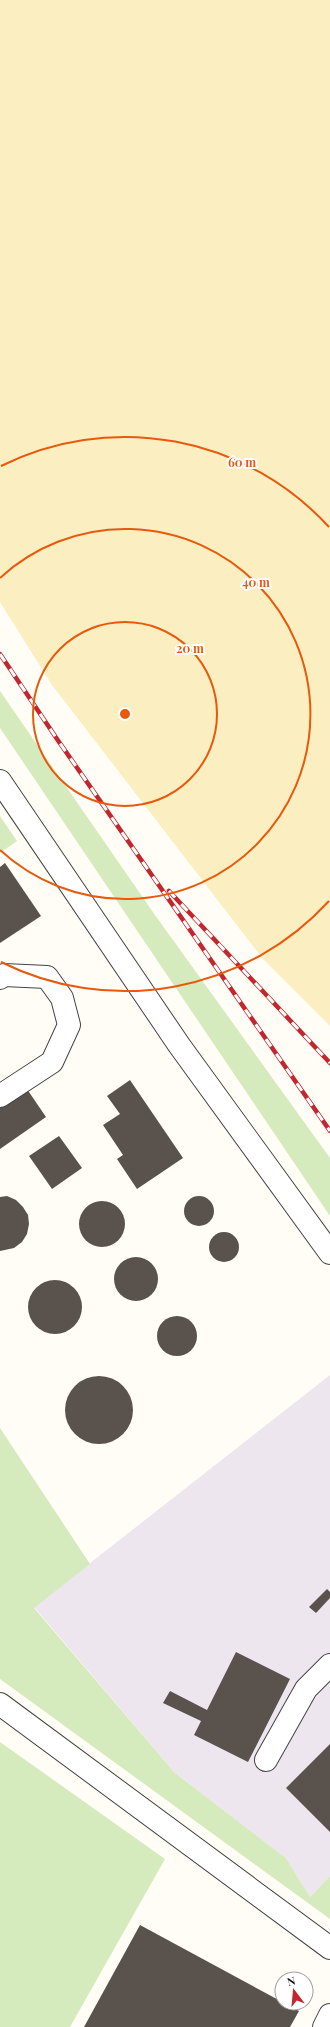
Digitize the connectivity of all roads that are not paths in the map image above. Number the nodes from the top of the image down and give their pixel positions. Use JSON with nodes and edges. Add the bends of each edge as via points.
{"nodes":[{"id":1,"x":0,"y":781,"type":"edge"},
{"id":2,"x":0,"y":978,"type":"edge"},
{"id":3,"x":0,"y":1096,"type":"edge"},
{"id":4,"x":330,"y":1253,"type":"edge"},
{"id":5,"x":330,"y":1665,"type":"edge"},
{"id":6,"x":0,"y":1704,"type":"edge"},
{"id":7,"x":266,"y":1760,"type":"dead end"},
{"id":8,"x":330,"y":1948,"type":"edge"},
{"id":9,"x":330,"y":2015,"type":"edge"},
{"id":10,"x":324,"y":2027,"type":"edge"}],
"edges":[{"from":1,"to":4,"type":"street","via":[[179,1045]]},
{"from":2,"to":3,"type":"street","via":[[4,975],[47,977],[62,998],[69,1025],[52,1062]]},
{"from":5,"to":7,"type":"street","via":[[306,1689]]},
{"from":6,"to":8,"type":"street"},
{"from":9,"to":10,"type":"street"}]}
